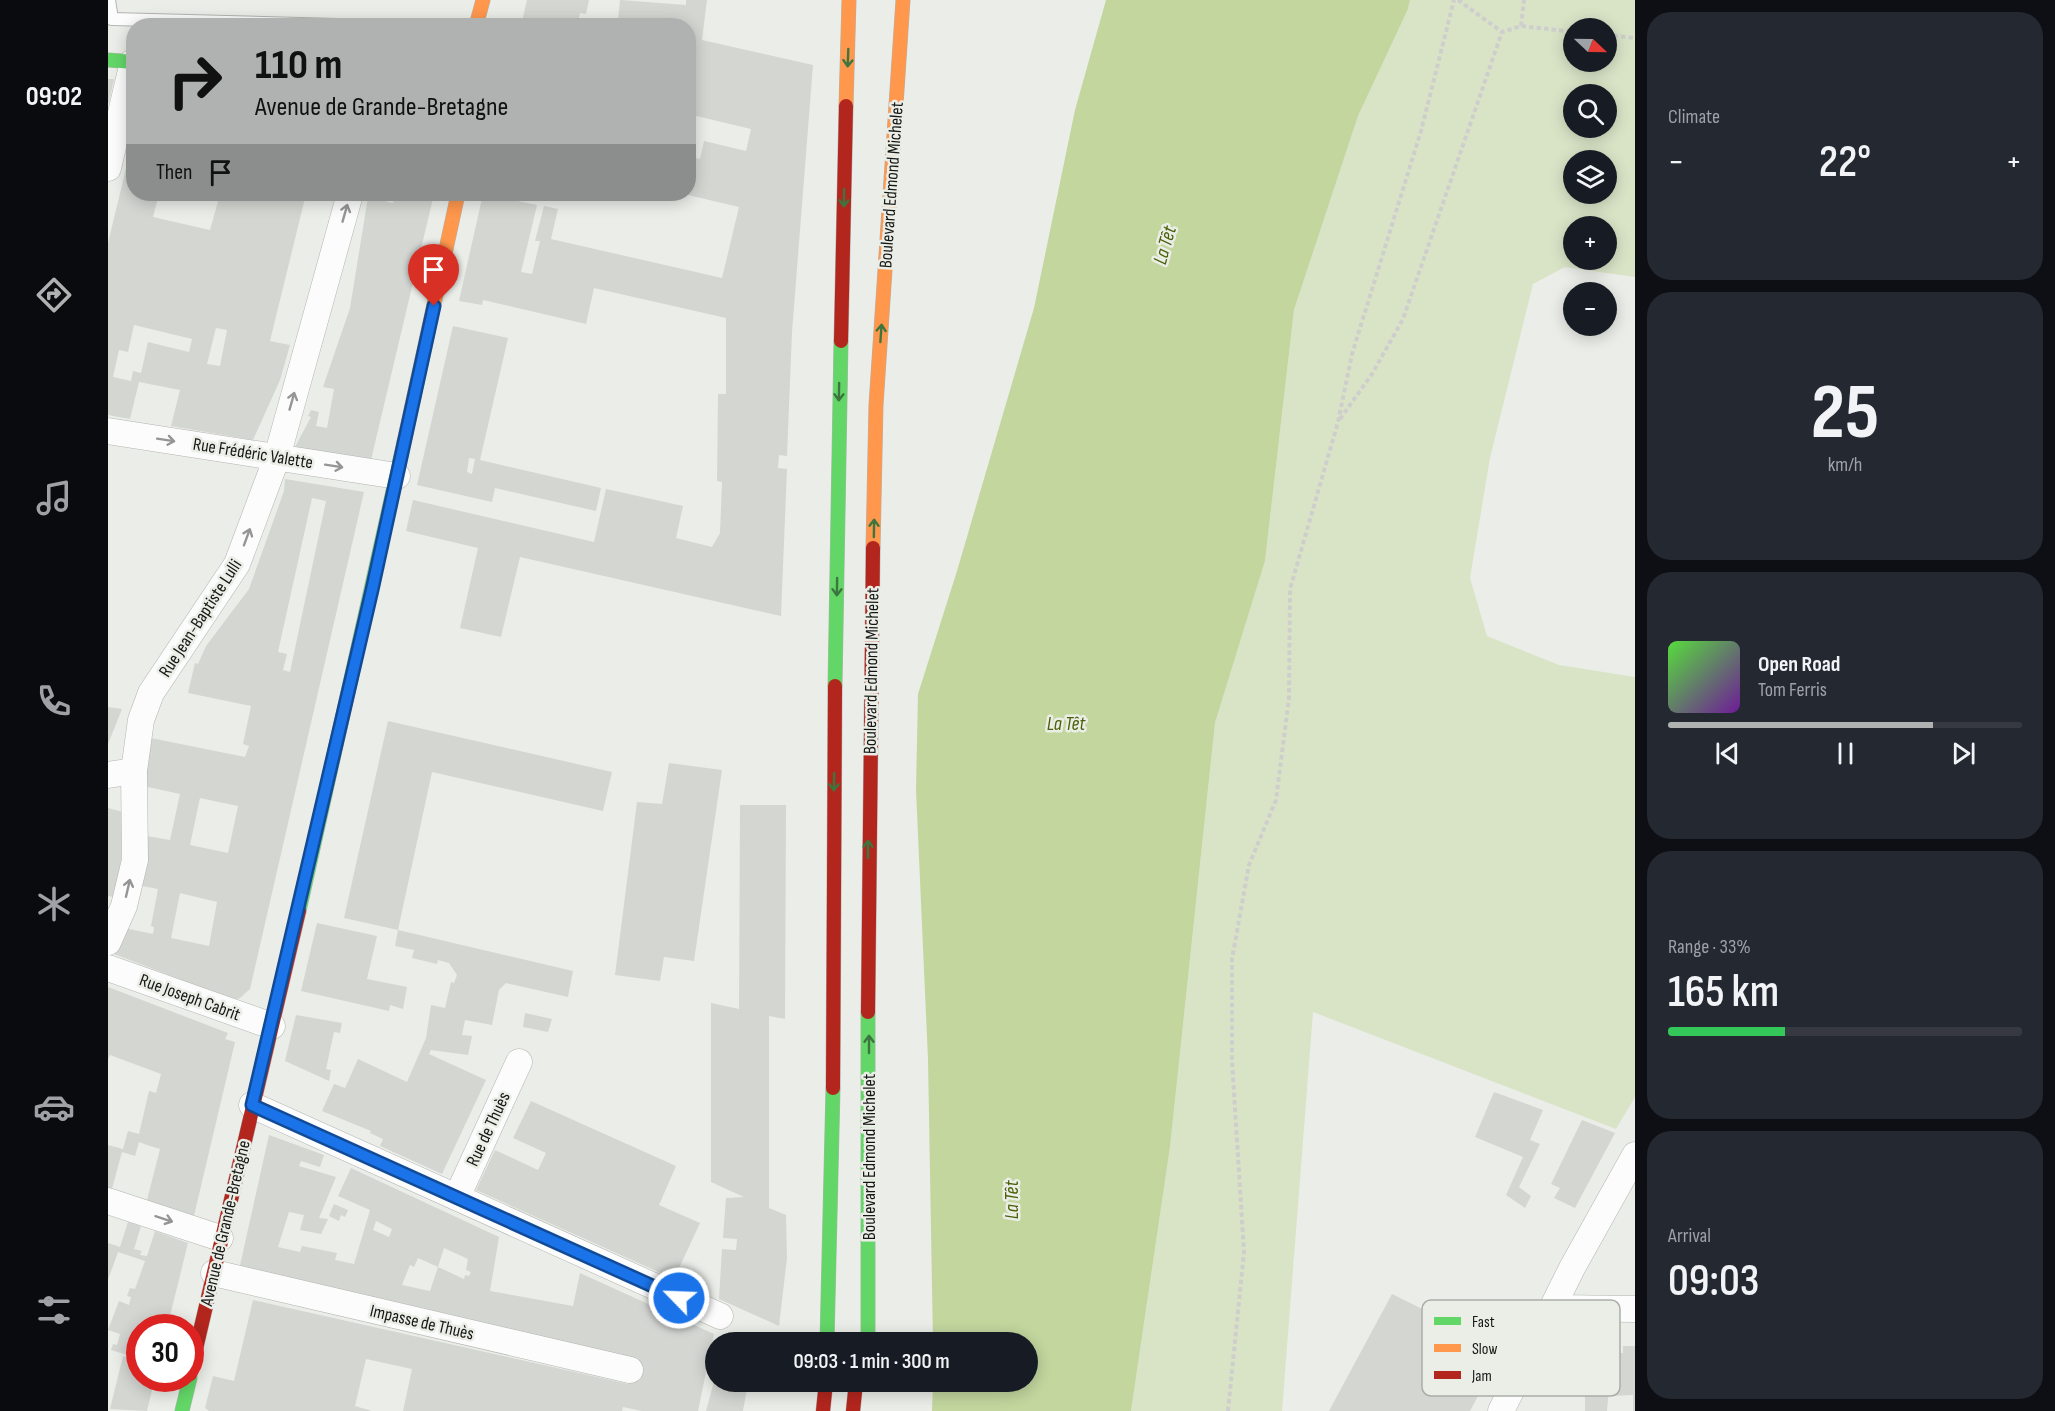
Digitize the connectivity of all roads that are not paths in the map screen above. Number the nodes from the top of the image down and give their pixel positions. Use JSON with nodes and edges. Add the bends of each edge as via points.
{"nodes":[{"id":1,"x":109,"y":0,"type":"edge"},
{"id":2,"x":483,"y":0,"type":"edge"},
{"id":3,"x":849,"y":0,"type":"edge"},
{"id":4,"x":903,"y":0,"type":"edge"},
{"id":5,"x":478,"y":18,"type":"edge"},
{"id":6,"x":126,"y":19,"type":"edge"},
{"id":7,"x":832,"y":46,"type":"dead end"},
{"id":8,"x":108,"y":60,"type":"edge"},
{"id":9,"x":126,"y":61,"type":"edge"},
{"id":10,"x":126,"y":92,"type":"edge"},
{"id":11,"x":846,"y":139,"type":"junction"},
{"id":12,"x":108,"y":168,"type":"edge"},
{"id":13,"x":348,"y":201,"type":"edge"},
{"id":14,"x":456,"y":201,"type":"edge"},
{"id":15,"x":108,"y":431,"type":"edge"},
{"id":16,"x":277,"y":457,"type":"junction"},
{"id":17,"x":397,"y":476,"type":"junction"},
{"id":18,"x":134,"y":771,"type":"junction"},
{"id":19,"x":108,"y":775,"type":"edge"},
{"id":20,"x":108,"y":942,"type":"edge"},
{"id":21,"x":108,"y":968,"type":"edge"},
{"id":22,"x":272,"y":1026,"type":"junction"},
{"id":23,"x":519,"y":1062,"type":"dead end"},
{"id":24,"x":252,"y":1105,"type":"junction"},
{"id":25,"x":870,"y":1144,"type":"junction"},
{"id":26,"x":1635,"y":1155,"type":"edge"},
{"id":27,"x":457,"y":1197,"type":"junction"},
{"id":28,"x":108,"y":1201,"type":"edge"},
{"id":29,"x":220,"y":1238,"type":"junction"},
{"id":30,"x":214,"y":1273,"type":"junction"},
{"id":31,"x":1558,"y":1300,"type":"edge"},
{"id":32,"x":1620,"y":1309,"type":"edge"},
{"id":33,"x":1635,"y":1309,"type":"edge"},
{"id":34,"x":204,"y":1316,"type":"edge"},
{"id":35,"x":720,"y":1316,"type":"dead end"},
{"id":36,"x":828,"y":1332,"type":"edge"},
{"id":37,"x":859,"y":1332,"type":"edge"},
{"id":38,"x":868,"y":1332,"type":"edge"},
{"id":39,"x":630,"y":1370,"type":"dead end"},
{"id":40,"x":186,"y":1392,"type":"edge"},
{"id":41,"x":825,"y":1392,"type":"edge"},
{"id":42,"x":855,"y":1392,"type":"edge"},
{"id":43,"x":868,"y":1392,"type":"edge"},
{"id":44,"x":1509,"y":1396,"type":"edge"},
{"id":45,"x":182,"y":1411,"type":"edge"},
{"id":46,"x":823,"y":1411,"type":"edge"},
{"id":47,"x":853,"y":1411,"type":"edge"},
{"id":48,"x":868,"y":1411,"type":"edge"},
{"id":49,"x":1501,"y":1411,"type":"edge"}],
"edges":[{"from":1,"to":6,"type":"lane","via":[[112,19]]},
{"from":2,"to":5,"type":"main road"},
{"from":3,"to":11,"type":"main road","name":"Boulevard Edmond Michelet","one_way":true},
{"from":25,"to":4,"type":"main road","name":"Boulevard Edmond Michelet","one_way":true,"via":[[868,856],[876,405]]},
{"from":7,"to":11,"type":"main road"},
{"from":8,"to":9,"type":"main road"},
{"from":10,"to":12,"type":"street"},
{"from":11,"to":36,"type":"main road","name":"Boulevard Edmond Michelet","one_way":true,"via":[[833,863],[833,1222]]},
{"from":16,"to":13,"type":"street","name":"Rue Jean-Baptiste Lulli","one_way":true},
{"from":14,"to":17,"type":"main road","name":"Avenue de Grande-Bretagne"},
{"from":15,"to":16,"type":"street","name":"Rue Frédéric Valette","one_way":true},
{"from":16,"to":17,"type":"street","name":"Rue Frédéric Valette","one_way":true},
{"from":18,"to":16,"type":"street","name":"Rue Jean-Baptiste Lulli","one_way":true,"via":[[141,720],[151,693],[237,564]]},
{"from":17,"to":22,"type":"main road","name":"Avenue de Grande-Bretagne"},
{"from":18,"to":19,"type":"street"},
{"from":20,"to":18,"type":"street","name":"Rue Jean-Baptiste Lulli","one_way":true,"via":[[124,906],[135,860]]},
{"from":21,"to":22,"type":"street","name":"Rue Joseph Cabrit"},
{"from":22,"to":24,"type":"main road","name":"Avenue de Grande-Bretagne"},
{"from":23,"to":27,"type":"street","name":"Rue de Thuès"},
{"from":24,"to":27,"type":"street"},
{"from":24,"to":29,"type":"main road","name":"Avenue de Grande-Bretagne"},
{"from":25,"to":37,"type":"main road"},
{"from":25,"to":38,"type":"main road","name":"Boulevard Edmond Michelet"},
{"from":26,"to":31,"type":"street"},
{"from":27,"to":35,"type":"street"},
{"from":28,"to":29,"type":"street","one_way":true},
{"from":29,"to":30,"type":"main road","name":"Avenue de Grande-Bretagne"},
{"from":30,"to":34,"type":"main road","name":"Avenue de Grande-Bretagne"},
{"from":30,"to":39,"type":"street","name":"Impasse de Thuès"},
{"from":32,"to":33,"type":"street"},
{"from":40,"to":45,"type":"main road","name":"Avenue de Grande-Bretagne"},
{"from":41,"to":46,"type":"main road"},
{"from":42,"to":47,"type":"main road"},
{"from":43,"to":48,"type":"main road"},
{"from":44,"to":49,"type":"street"}]}
